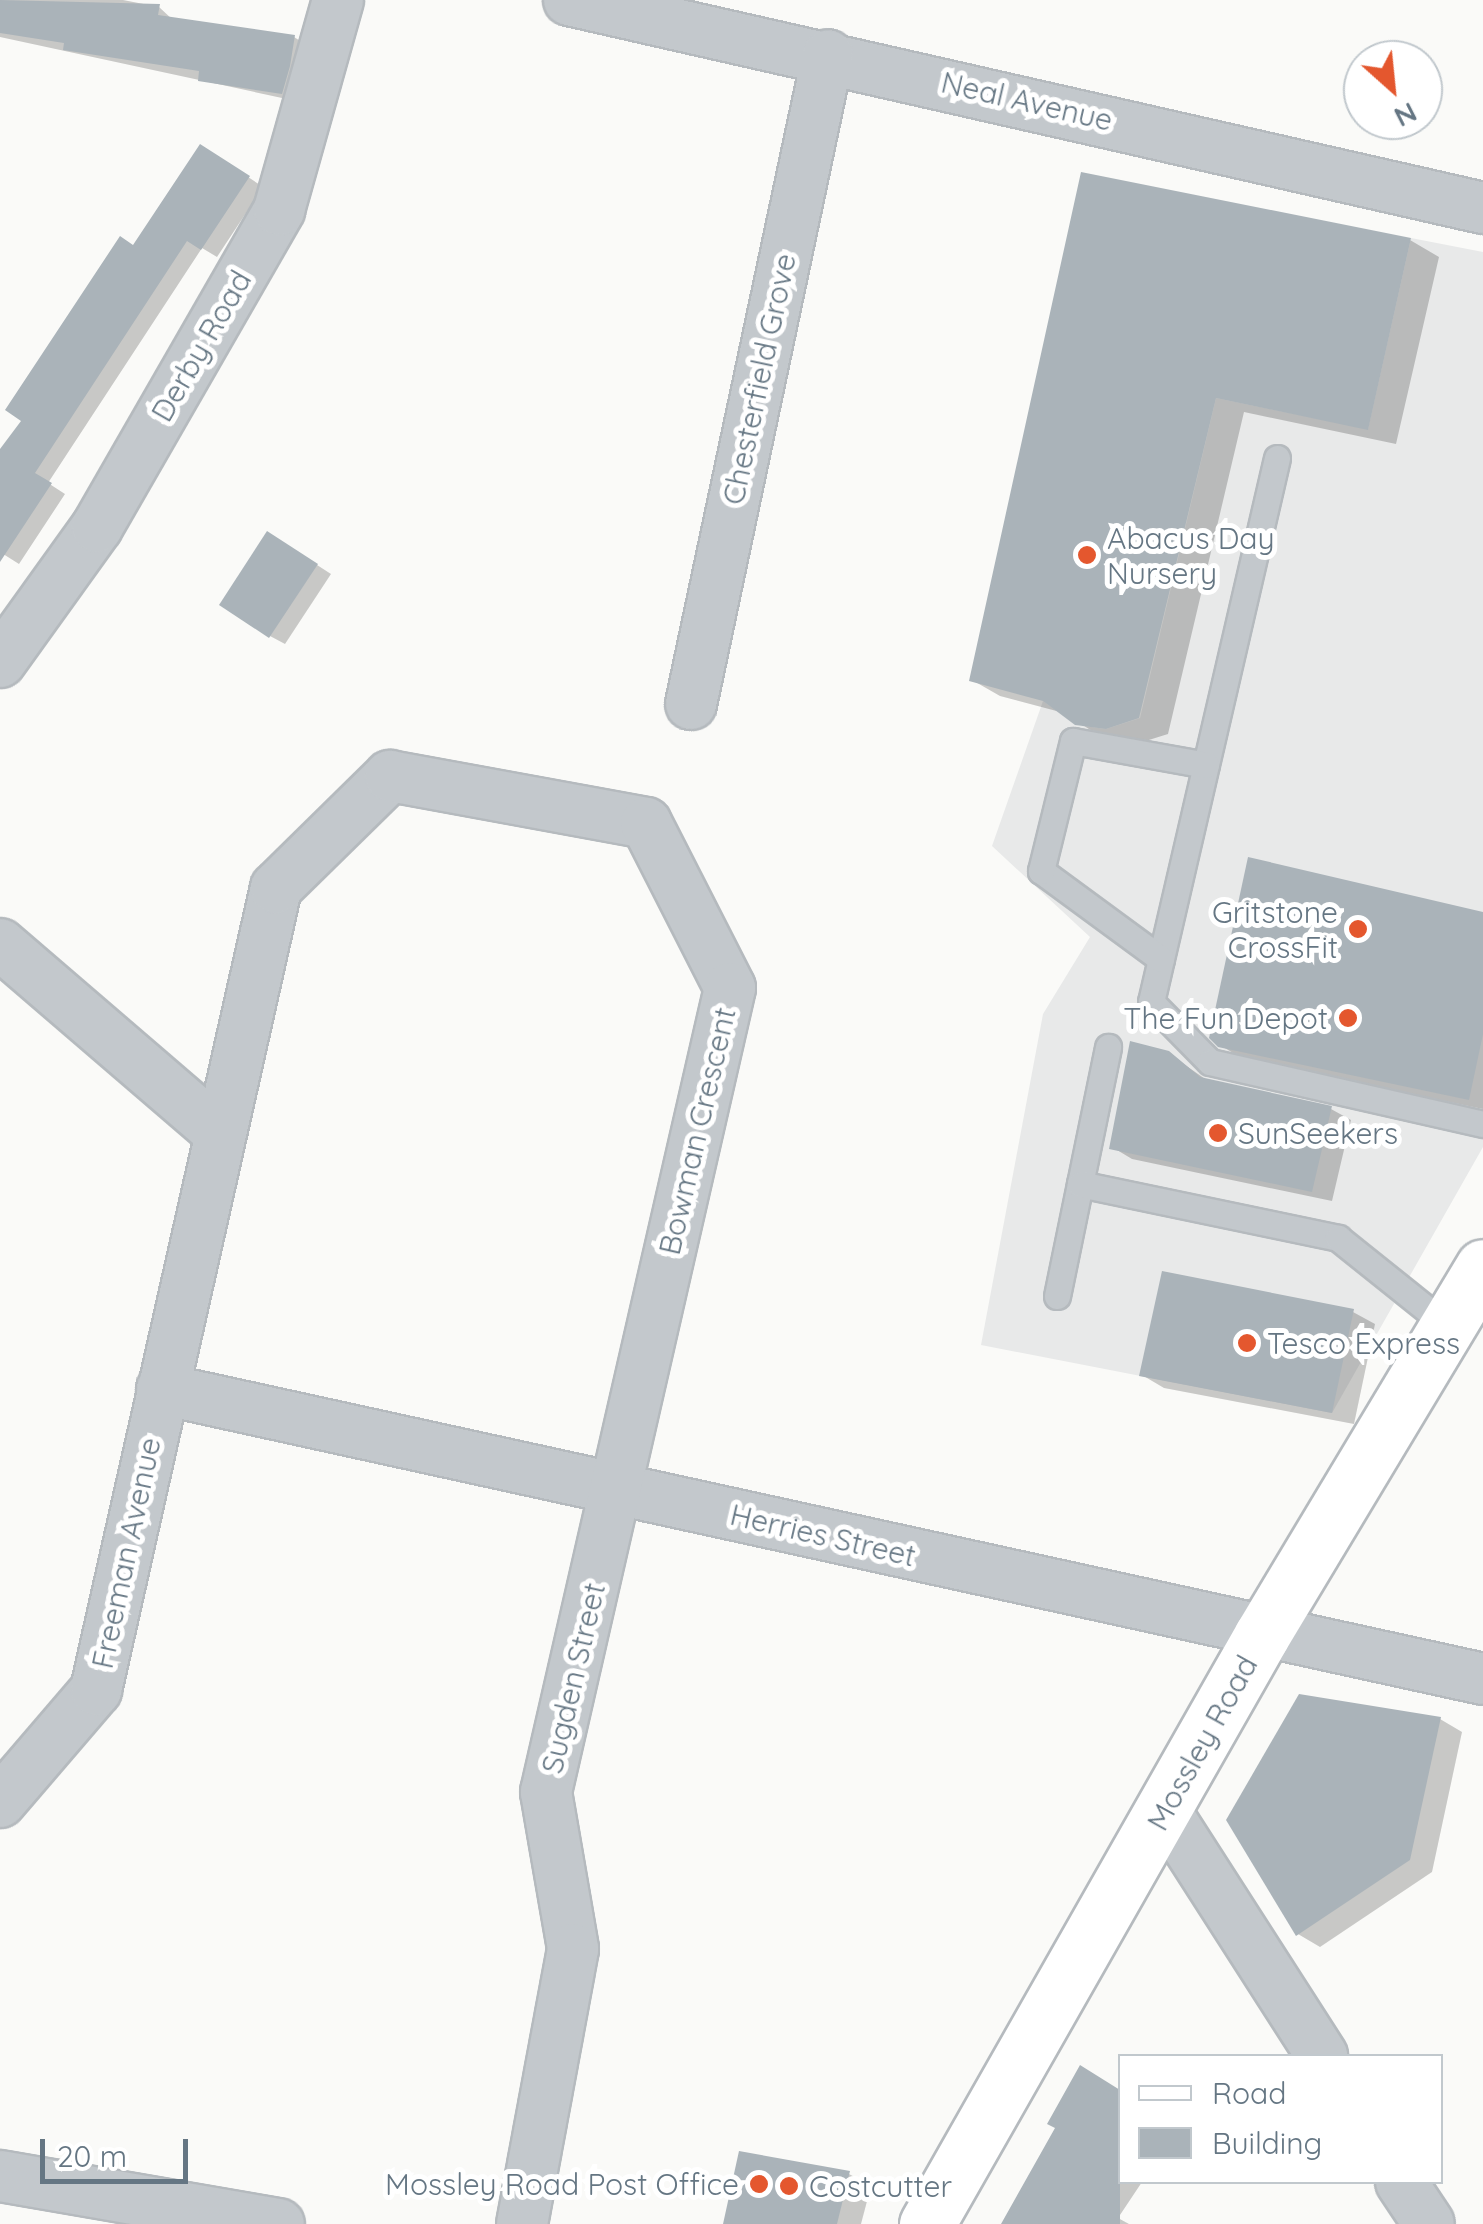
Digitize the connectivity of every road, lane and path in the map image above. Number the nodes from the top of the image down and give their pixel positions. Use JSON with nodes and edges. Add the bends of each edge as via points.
{"nodes":[{"id":1,"x":338,"y":0,"type":"edge"},
{"id":2,"x":570,"y":0,"type":"edge"},
{"id":3,"x":828,"y":54,"type":"junction"},
{"id":4,"x":1483,"y":208,"type":"edge"},
{"id":5,"x":1277,"y":458,"type":"dead end"},
{"id":6,"x":0,"y":662,"type":"edge"},
{"id":7,"x":691,"y":704,"type":"dead end"},
{"id":8,"x":1206,"y":765,"type":"junction"},
{"id":9,"x":0,"y":944,"type":"edge"},
{"id":10,"x":1161,"y":959,"type":"junction"},
{"id":11,"x":1108,"y":1047,"type":"dead end"},
{"id":12,"x":1483,"y":1124,"type":"edge"},
{"id":13,"x":220,"y":1133,"type":"junction"},
{"id":14,"x":1080,"y":1184,"type":"junction"},
{"id":15,"x":1483,"y":1267,"type":"edge"},
{"id":16,"x":1057,"y":1296,"type":"dead end"},
{"id":17,"x":1448,"y":1326,"type":"junction"},
{"id":18,"x":162,"y":1389,"type":"junction"},
{"id":19,"x":618,"y":1488,"type":"junction"},
{"id":20,"x":1262,"y":1635,"type":"junction"},
{"id":21,"x":1483,"y":1679,"type":"edge"},
{"id":22,"x":0,"y":1802,"type":"edge"},
{"id":23,"x":1165,"y":1811,"type":"junction"},
{"id":24,"x":1321,"y":2054,"type":"edge"},
{"id":25,"x":0,"y":2176,"type":"edge"},
{"id":26,"x":1403,"y":2184,"type":"edge"},
{"id":27,"x":279,"y":2224,"type":"edge"},
{"id":28,"x":522,"y":2224,"type":"edge"},
{"id":29,"x":926,"y":2224,"type":"edge"},
{"id":30,"x":1428,"y":2224,"type":"edge"}],
"edges":[{"from":1,"to":6,"type":"street","name":"Derby Road","via":[[279,210],[97,527]]},
{"from":2,"to":3,"type":"street","name":"Neal Avenue"},
{"from":3,"to":4,"type":"street","name":"Neal Avenue"},
{"from":3,"to":7,"type":"street","name":"Chesterfield Grove"},
{"from":5,"to":8,"type":"lane"},
{"from":8,"to":10,"type":"lane"},
{"from":8,"to":10,"type":"lane","via":[[1072,742],[1042,871]]},
{"from":9,"to":13,"type":"street"},
{"from":10,"to":12,"type":"lane","via":[[1151,1002],[1210,1062]]},
{"from":11,"to":14,"type":"lane"},
{"from":13,"to":18,"type":"street","name":"Bowman Crescent"},
{"from":13,"to":19,"type":"street","name":"Bowman Crescent","via":[[276,888],[390,776],[646,824],[730,988]]},
{"from":14,"to":16,"type":"lane"},
{"from":14,"to":17,"type":"lane","via":[[1338,1238]]},
{"from":15,"to":17,"type":"main road","name":"Mossley Road"},
{"from":17,"to":20,"type":"main road","name":"Mossley Road"},
{"from":18,"to":19,"type":"street","name":"Herries Street"},
{"from":18,"to":22,"type":"street","name":"Freeman Avenue","via":[[96,1690]]},
{"from":19,"to":20,"type":"street","name":"Herries Street"},
{"from":19,"to":28,"type":"street","name":"Sugden Street","via":[[546,1792],[573,1950]]},
{"from":20,"to":21,"type":"street","name":"Herries Street"},
{"from":20,"to":23,"type":"main road","name":"Mossley Road"},
{"from":23,"to":24,"type":"street"},
{"from":23,"to":29,"type":"main road","name":"Mossley Road"},
{"from":25,"to":27,"type":"street"},
{"from":26,"to":30,"type":"street"}]}
